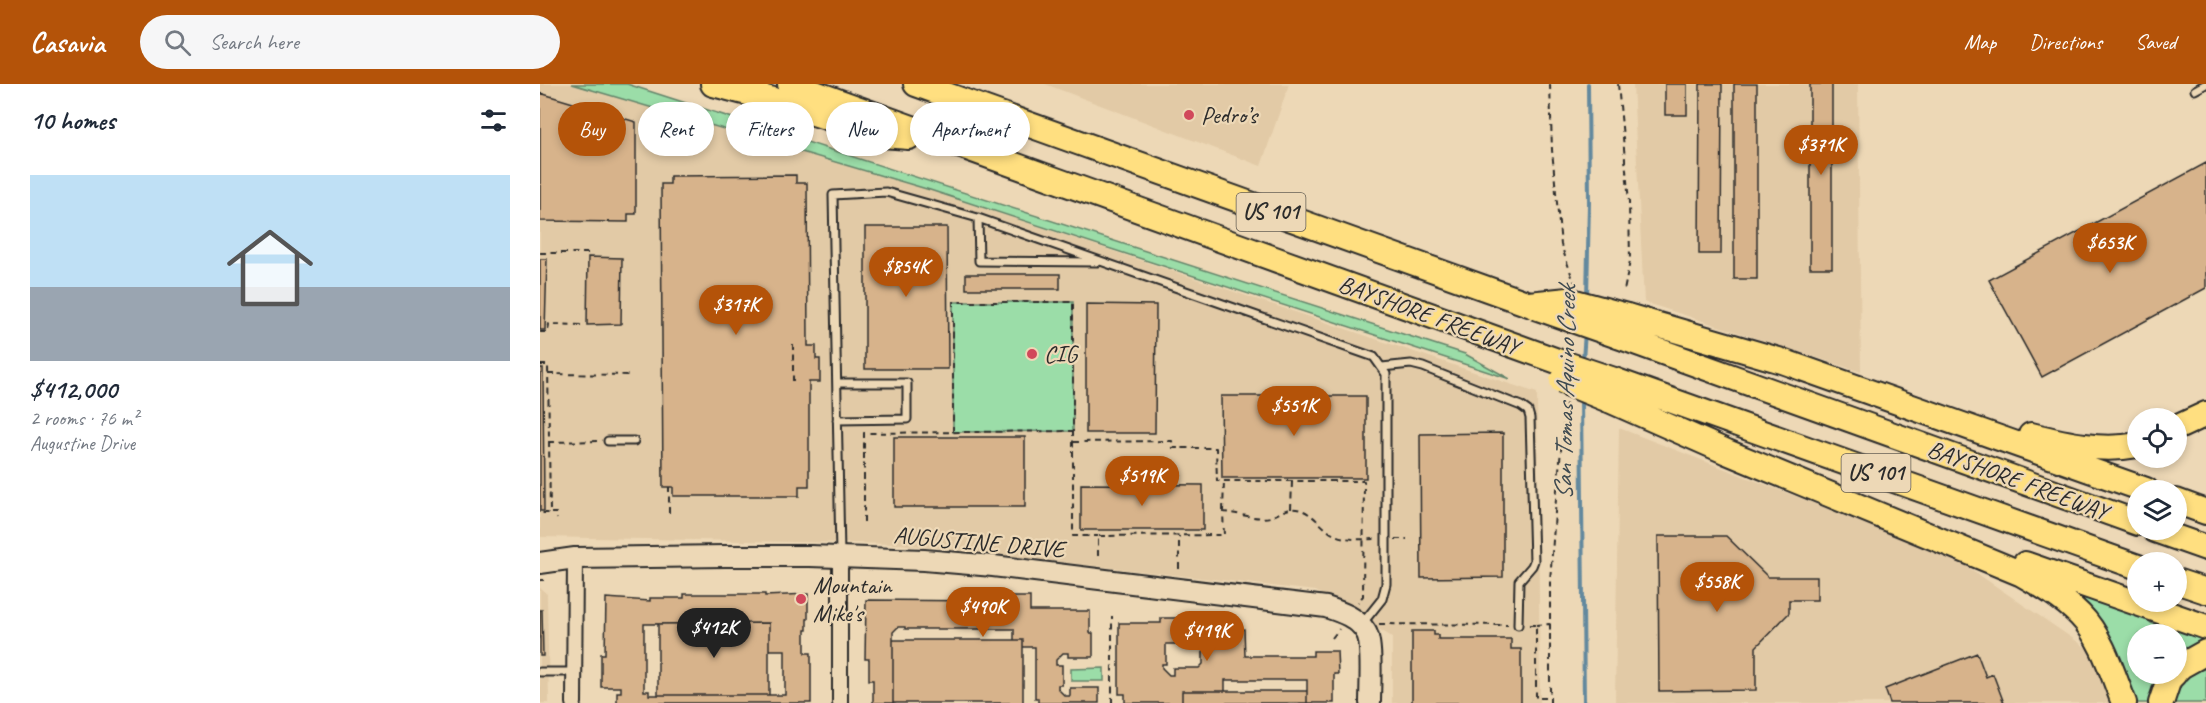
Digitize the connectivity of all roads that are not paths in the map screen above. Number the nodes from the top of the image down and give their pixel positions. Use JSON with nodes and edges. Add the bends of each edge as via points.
{"nodes":[{"id":1,"x":713,"y":84,"type":"edge"},
{"id":2,"x":790,"y":84,"type":"edge"},
{"id":3,"x":916,"y":84,"type":"edge"},
{"id":4,"x":946,"y":84,"type":"edge"},
{"id":5,"x":2206,"y":84,"type":"edge"},
{"id":6,"x":2194,"y":90,"type":"dead end"},
{"id":7,"x":967,"y":102,"type":"edge"},
{"id":8,"x":971,"y":102,"type":"edge"},
{"id":9,"x":1030,"y":125,"type":"edge"},
{"id":10,"x":910,"y":128,"type":"edge"},
{"id":11,"x":910,"y":137,"type":"edge"},
{"id":12,"x":989,"y":156,"type":"edge"},
{"id":13,"x":978,"y":218,"type":"junction"},
{"id":14,"x":1102,"y":262,"type":"junction"},
{"id":15,"x":1622,"y":326,"type":"junction"},
{"id":16,"x":1782,"y":361,"type":"junction"},
{"id":17,"x":1382,"y":367,"type":"junction"},
{"id":18,"x":837,"y":383,"type":"junction"},
{"id":19,"x":1612,"y":390,"type":"junction"},
{"id":20,"x":2206,"y":414,"type":"edge"},
{"id":21,"x":837,"y":420,"type":"junction"},
{"id":22,"x":2187,"y":423,"type":"edge"},
{"id":23,"x":608,"y":441,"type":"road end"},
{"id":24,"x":634,"y":441,"type":"dead end"},
{"id":25,"x":2127,"y":446,"type":"edge"},
{"id":26,"x":2127,"y":483,"type":"edge"},
{"id":27,"x":2187,"y":505,"type":"edge"},
{"id":28,"x":1867,"y":509,"type":"junction"},
{"id":29,"x":2206,"y":512,"type":"edge"},
{"id":30,"x":2127,"y":519,"type":"edge"},
{"id":31,"x":2183,"y":540,"type":"edge"},
{"id":32,"x":2206,"y":548,"type":"edge"},
{"id":33,"x":540,"y":551,"type":"edge"},
{"id":34,"x":840,"y":556,"type":"junction"},
{"id":35,"x":575,"y":558,"type":"junction"},
{"id":36,"x":2127,"y":563,"type":"edge"},
{"id":37,"x":541,"y":574,"type":"edge"},
{"id":38,"x":2187,"y":585,"type":"edge"},
{"id":39,"x":2206,"y":591,"type":"edge"},
{"id":40,"x":1359,"y":625,"type":"junction"},
{"id":41,"x":1518,"y":625,"type":"road end"},
{"id":42,"x":2206,"y":627,"type":"edge"},
{"id":43,"x":2206,"y":652,"type":"edge"},
{"id":44,"x":2187,"y":663,"type":"edge"},
{"id":45,"x":540,"y":672,"type":"edge"},
{"id":46,"x":574,"y":672,"type":"junction"},
{"id":47,"x":2167,"y":684,"type":"edge"},
{"id":48,"x":574,"y":703,"type":"edge"},
{"id":49,"x":840,"y":703,"type":"edge"},
{"id":50,"x":1370,"y":703,"type":"edge"},
{"id":51,"x":2124,"y":703,"type":"edge"},
{"id":52,"x":2161,"y":703,"type":"edge"}],
"edges":[{"from":1,"to":11,"type":"highway","via":[[882,135]]},
{"from":2,"to":10,"type":"highway","name":"BAYSHORE FREEWAY","number":"US 101"},
{"from":3,"to":7,"type":"highway","name":"BAYSHORE FREEWAY","number":"US 101"},
{"from":4,"to":8,"type":"highway"},
{"from":5,"to":6,"type":"lane"},
{"from":9,"to":15,"type":"highway","name":"BAYSHORE FREEWAY","number":"US 101","bridge":true,"via":[[1529,304]]},
{"from":12,"to":19,"type":"highway","name":"BAYSHORE FREEWAY","number":"US 101","bridge":true,"via":[[1428,314]]},
{"from":13,"to":14,"type":"lane"},
{"from":13,"to":14,"type":"lane","via":[[979,261]]},
{"from":13,"to":18,"type":"lane","via":[[886,192],[833,195]]},
{"from":14,"to":17,"type":"lane","via":[[1367,353]]},
{"from":15,"to":16,"type":"highway"},
{"from":15,"to":30,"type":"highway","name":"BAYSHORE FREEWAY","number":"US 101"},
{"from":16,"to":25,"type":"highway","via":[[1814,366],[2027,434],[2108,448]]},
{"from":16,"to":26,"type":"highway"},
{"from":17,"to":40,"type":"lane","via":[[1386,374],[1386,584],[1382,599]]},
{"from":17,"to":41,"type":"lane","via":[[1423,367],[1528,411],[1534,561],[1519,581]]},
{"from":18,"to":21,"type":"lane"},
{"from":18,"to":21,"type":"lane","via":[[907,383],[907,419]]},
{"from":19,"to":28,"type":"highway","via":[[1727,452]]},
{"from":19,"to":36,"type":"highway","name":"BAYSHORE FREEWAY","number":"US 101"},
{"from":20,"to":22,"type":"highway"},
{"from":21,"to":34,"type":"lane"},
{"from":23,"to":24,"type":"lane"},
{"from":27,"to":29,"type":"highway"},
{"from":28,"to":42,"type":"highway"},
{"from":28,"to":51,"type":"highway","via":[[2022,574],[2055,594],[2082,616],[2104,650]]},
{"from":31,"to":32,"type":"highway"},
{"from":33,"to":35,"type":"street","name":"AUGUSTINE DRIVE"},
{"from":34,"to":35,"type":"street","name":"AUGUSTINE DRIVE"},
{"from":34,"to":40,"type":"street","name":"AUGUSTINE DRIVE","via":[[993,566],[1326,608]]},
{"from":34,"to":49,"type":"street"},
{"from":35,"to":37,"type":"street","name":"AUGUSTINE DRIVE"},
{"from":35,"to":46,"type":"street"},
{"from":38,"to":39,"type":"highway"},
{"from":40,"to":50,"type":"street","via":[[1370,659]]},
{"from":43,"to":44,"type":"highway"},
{"from":45,"to":46,"type":"lane"},
{"from":46,"to":48,"type":"street"},
{"from":47,"to":52,"type":"highway"}]}
